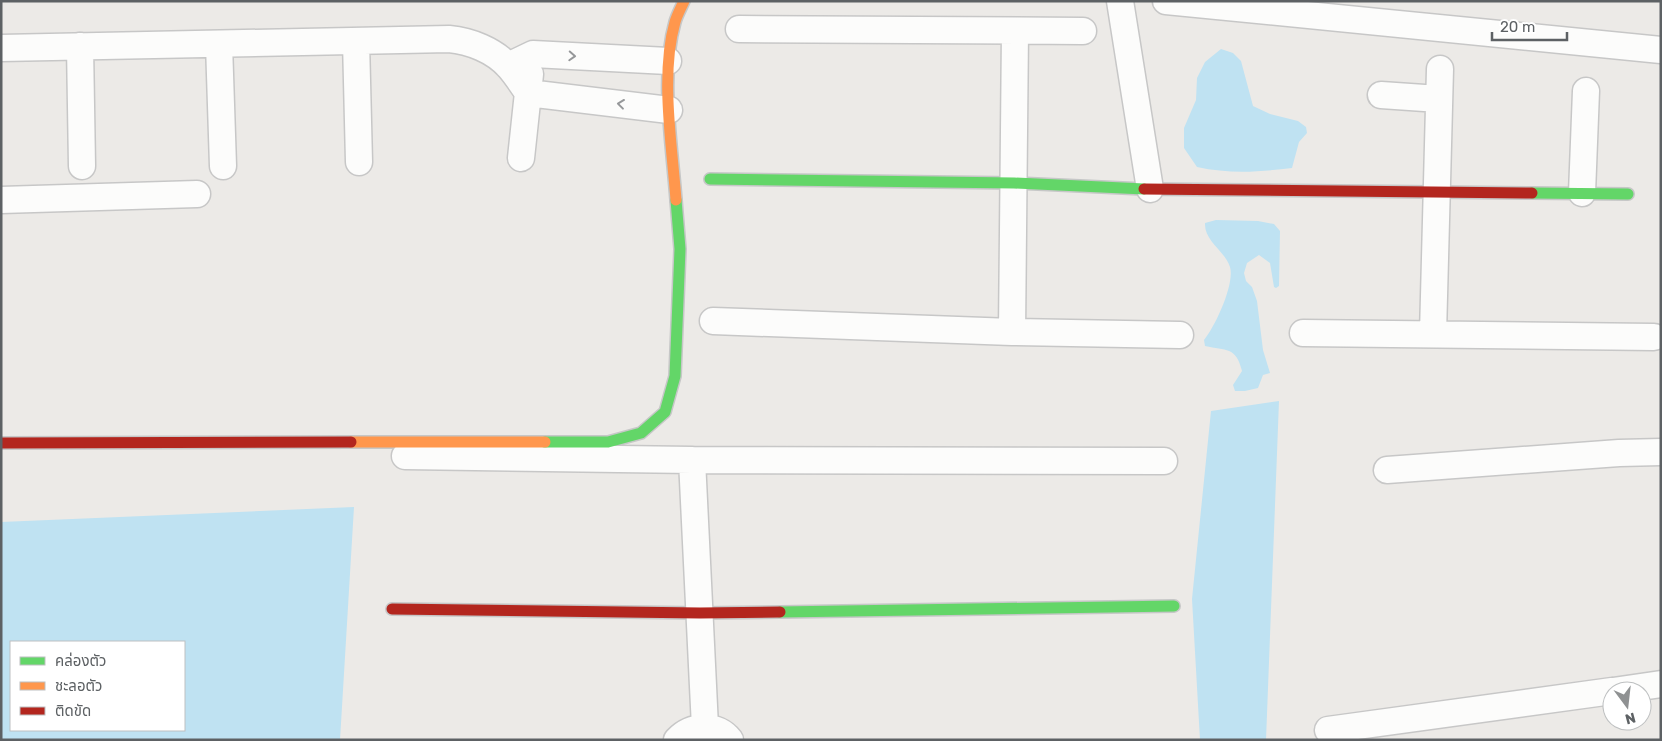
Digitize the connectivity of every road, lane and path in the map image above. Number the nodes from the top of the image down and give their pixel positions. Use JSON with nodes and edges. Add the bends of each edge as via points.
{"nodes":[{"id":1,"x":684,"y":1,"type":"edge"},
{"id":2,"x":1120,"y":1,"type":"edge"},
{"id":3,"x":1166,"y":1,"type":"edge"},
{"id":4,"x":739,"y":30,"type":"dead end"},
{"id":5,"x":1015,"y":31,"type":"junction"},
{"id":6,"x":1083,"y":31,"type":"dead end"},
{"id":7,"x":356,"y":41,"type":"junction"},
{"id":8,"x":219,"y":44,"type":"junction"},
{"id":9,"x":80,"y":46,"type":"junction"},
{"id":10,"x":1,"y":48,"type":"edge"},
{"id":11,"x":1661,"y":50,"type":"edge"},
{"id":12,"x":533,"y":54,"type":"junction"},
{"id":13,"x":668,"y":62,"type":"junction"},
{"id":14,"x":508,"y":66,"type":"junction"},
{"id":15,"x":1440,"y":69,"type":"dead end"},
{"id":16,"x":528,"y":92,"type":"junction"},
{"id":17,"x":1586,"y":92,"type":"dead end"},
{"id":18,"x":1381,"y":95,"type":"dead end"},
{"id":19,"x":1439,"y":99,"type":"junction"},
{"id":20,"x":669,"y":110,"type":"junction"},
{"id":21,"x":520,"y":158,"type":"dead end"},
{"id":22,"x":359,"y":162,"type":"dead end"},
{"id":23,"x":82,"y":166,"type":"dead end"},
{"id":24,"x":223,"y":166,"type":"dead end"},
{"id":25,"x":710,"y":179,"type":"dead end"},
{"id":26,"x":1014,"y":183,"type":"junction"},
{"id":27,"x":1150,"y":188,"type":"junction"},
{"id":28,"x":1437,"y":192,"type":"junction"},
{"id":29,"x":197,"y":194,"type":"dead end"},
{"id":30,"x":1582,"y":194,"type":"junction"},
{"id":31,"x":1628,"y":194,"type":"dead end"},
{"id":32,"x":1,"y":200,"type":"edge"},
{"id":33,"x":713,"y":321,"type":"dead end"},
{"id":34,"x":1012,"y":332,"type":"junction"},
{"id":35,"x":1303,"y":333,"type":"dead end"},
{"id":36,"x":1433,"y":334,"type":"junction"},
{"id":37,"x":1180,"y":335,"type":"dead end"},
{"id":38,"x":1654,"y":337,"type":"dead end"},
{"id":39,"x":1,"y":443,"type":"edge"},
{"id":40,"x":1661,"y":452,"type":"edge"},
{"id":41,"x":405,"y":456,"type":"dead end"},
{"id":42,"x":692,"y":460,"type":"junction"},
{"id":43,"x":1164,"y":461,"type":"dead end"},
{"id":44,"x":1387,"y":470,"type":"dead end"},
{"id":45,"x":1174,"y":606,"type":"dead end"},
{"id":46,"x":392,"y":610,"type":"dead end"},
{"id":47,"x":700,"y":613,"type":"junction"},
{"id":48,"x":1602,"y":692,"type":"edge"},
{"id":49,"x":705,"y":727,"type":"junction"},
{"id":50,"x":1328,"y":730,"type":"dead end"},
{"id":51,"x":677,"y":740,"type":"edge"},
{"id":52,"x":730,"y":740,"type":"edge"}],
"edges":[{"from":1,"to":13,"type":"street"},
{"from":2,"to":27,"type":"street"},
{"from":3,"to":11,"type":"street"},
{"from":4,"to":5,"type":"street"},
{"from":5,"to":6,"type":"street"},
{"from":5,"to":26,"type":"street"},
{"from":7,"to":8,"type":"street"},
{"from":7,"to":14,"type":"street","via":[[464,40],[493,54]]},
{"from":7,"to":22,"type":"street"},
{"from":8,"to":9,"type":"street"},
{"from":8,"to":24,"type":"street"},
{"from":9,"to":10,"type":"street"},
{"from":9,"to":23,"type":"street"},
{"from":12,"to":13,"type":"street","one_way":true},
{"from":12,"to":14,"type":"street"},
{"from":12,"to":16,"type":"street"},
{"from":13,"to":20,"type":"street"},
{"from":14,"to":16,"type":"street"},
{"from":15,"to":19,"type":"street"},
{"from":20,"to":16,"type":"street","one_way":true},
{"from":16,"to":21,"type":"street"},
{"from":17,"to":30,"type":"street"},
{"from":18,"to":19,"type":"street"},
{"from":19,"to":28,"type":"street"},
{"from":20,"to":39,"type":"street","via":[[680,249],[675,376],[665,412],[641,433],[608,442]]},
{"from":25,"to":26,"type":"street"},
{"from":26,"to":27,"type":"street"},
{"from":26,"to":34,"type":"street"},
{"from":27,"to":28,"type":"street"},
{"from":28,"to":30,"type":"street"},
{"from":28,"to":36,"type":"street"},
{"from":29,"to":32,"type":"street"},
{"from":30,"to":31,"type":"street"},
{"from":33,"to":34,"type":"street"},
{"from":34,"to":37,"type":"street"},
{"from":35,"to":36,"type":"street"},
{"from":36,"to":38,"type":"street"},
{"from":40,"to":44,"type":"street"},
{"from":41,"to":42,"type":"street"},
{"from":42,"to":43,"type":"street"},
{"from":42,"to":47,"type":"street"},
{"from":45,"to":47,"type":"street"},
{"from":46,"to":47,"type":"street"},
{"from":47,"to":49,"type":"street"},
{"from":48,"to":50,"type":"street"},
{"from":49,"to":51,"type":"street","via":[[684,732]]},
{"from":49,"to":52,"type":"street","via":[[726,734]]}]}
